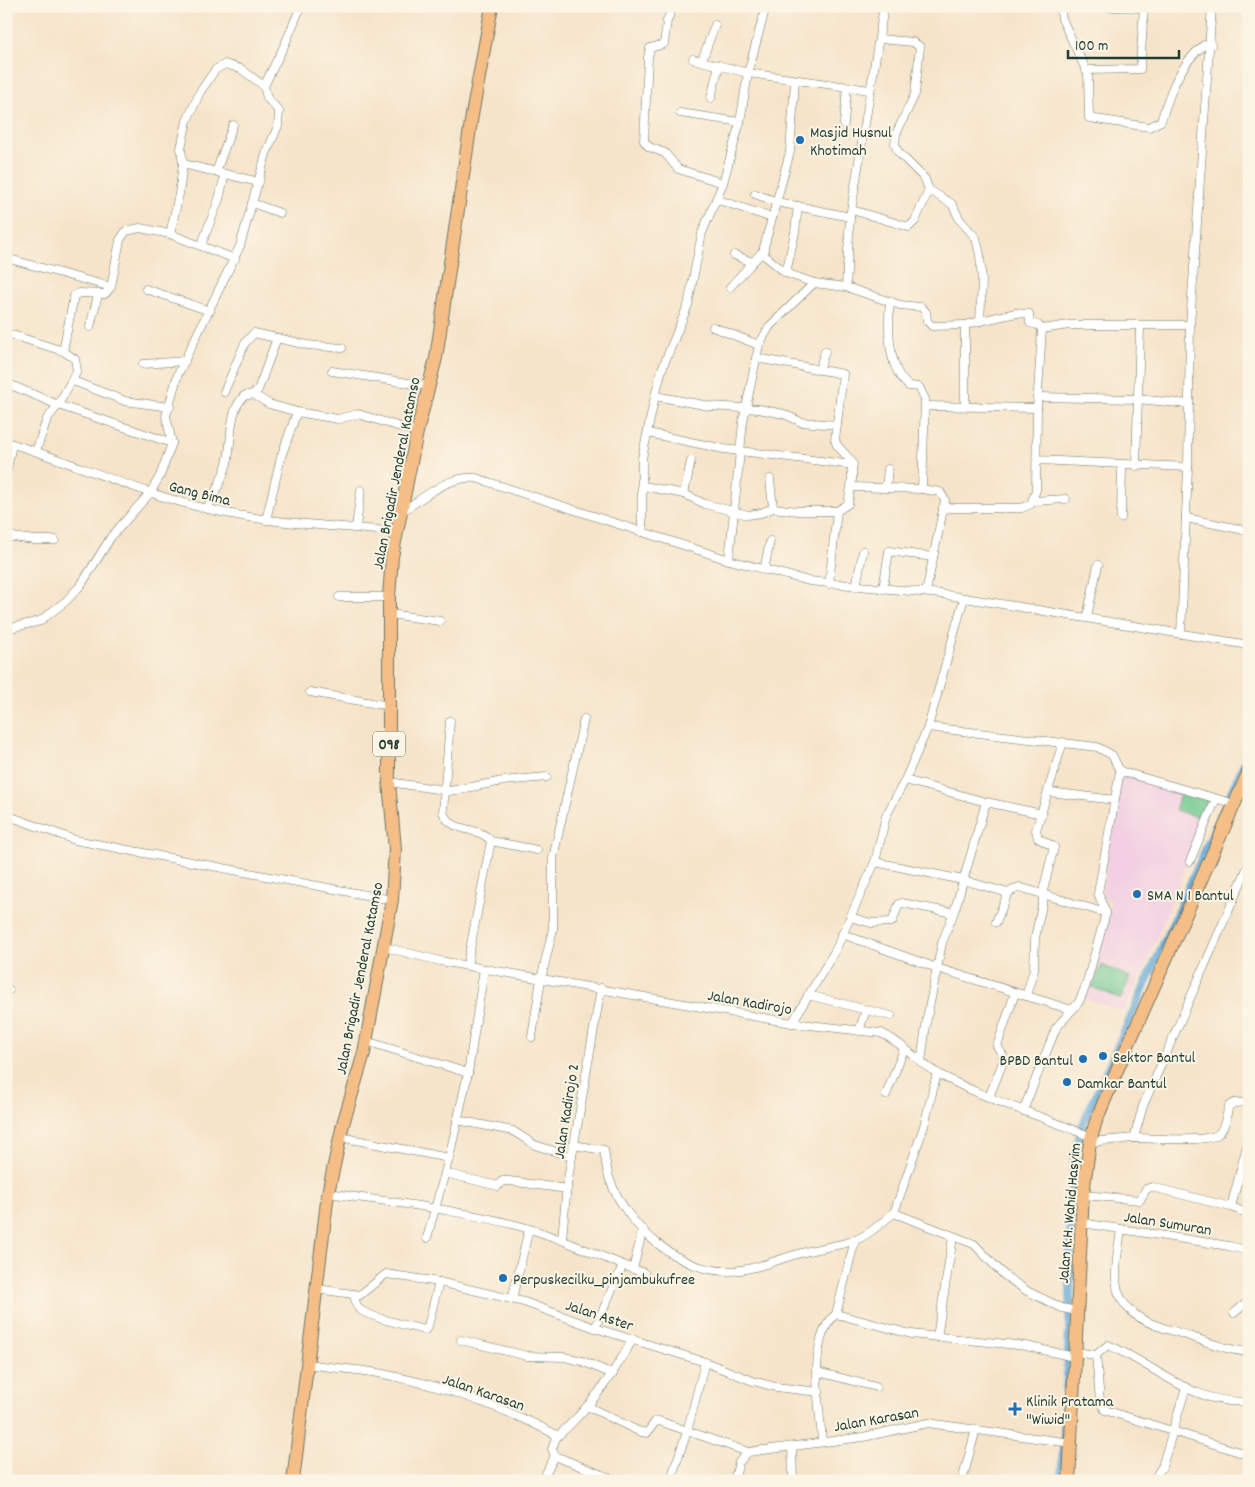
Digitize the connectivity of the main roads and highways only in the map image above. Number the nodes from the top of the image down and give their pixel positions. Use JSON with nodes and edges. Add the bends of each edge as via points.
{"nodes":[{"id":1,"x":492,"y":6,"type":"edge"},
{"id":2,"x":1249,"y":771,"type":"edge"},
{"id":3,"x":293,"y":1481,"type":"edge"},
{"id":4,"x":1068,"y":1481,"type":"edge"}],
"edges":[{"from":1,"to":3,"type":"main road","name":"Jalan Brigadir Jenderal Katamso","number":"098","via":[[472,115],[436,358],[396,532],[389,598],[389,782],[395,849],[392,900],[366,1041],[328,1194]]},
{"from":2,"to":4,"type":"main road","name":"Jalan K.H. Wahid Hasyim","via":[[1087,1137],[1067,1443]]}]}
